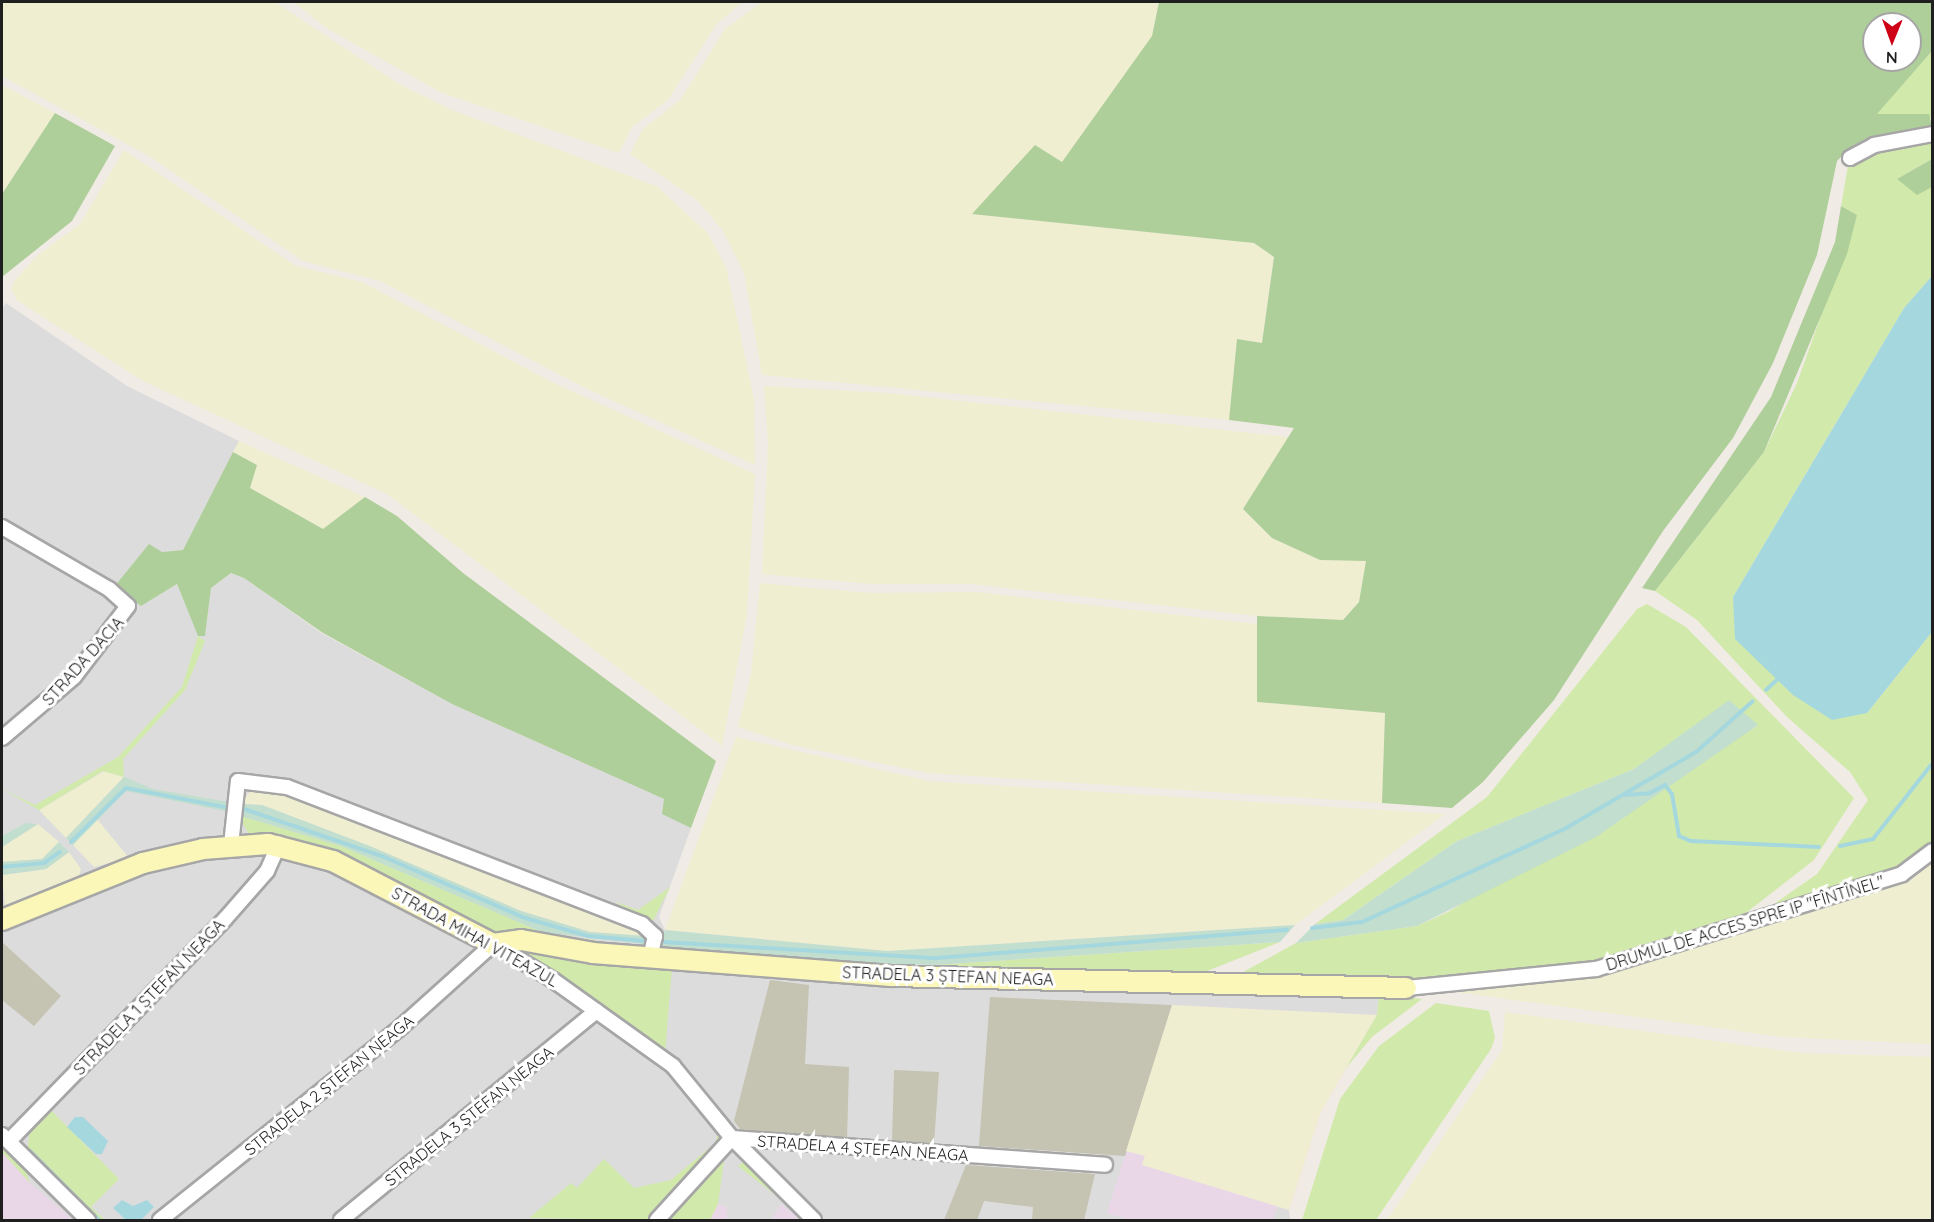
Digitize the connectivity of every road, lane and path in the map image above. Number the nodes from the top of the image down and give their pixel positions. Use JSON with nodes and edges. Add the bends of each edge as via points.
{"nodes":[{"id":1,"x":1932,"y":134,"type":"edge"},
{"id":2,"x":1850,"y":158,"type":"dead end"},
{"id":3,"x":2,"y":527,"type":"edge"},
{"id":4,"x":2,"y":738,"type":"edge"},
{"id":5,"x":279,"y":844,"type":"junction"},
{"id":6,"x":231,"y":845,"type":"junction"},
{"id":7,"x":1932,"y":851,"type":"edge"},
{"id":8,"x":2,"y":920,"type":"edge"},
{"id":9,"x":493,"y":944,"type":"junction"},
{"id":10,"x":650,"y":958,"type":"junction"},
{"id":11,"x":1406,"y":988,"type":"joint"},
{"id":12,"x":596,"y":1011,"type":"junction"},
{"id":13,"x":5,"y":1138,"type":"edge"},
{"id":14,"x":732,"y":1138,"type":"junction"},
{"id":15,"x":1105,"y":1165,"type":"dead end"},
{"id":16,"x":88,"y":1221,"type":"edge"},
{"id":17,"x":160,"y":1221,"type":"edge"},
{"id":18,"x":341,"y":1221,"type":"edge"},
{"id":19,"x":657,"y":1221,"type":"edge"},
{"id":20,"x":814,"y":1221,"type":"edge"}],
"edges":[{"from":1,"to":2,"type":"street","via":[[1874,146]]},
{"from":3,"to":4,"type":"street","name":"STRADA DACIA","via":[[109,589],[128,606],[74,676]]},
{"from":5,"to":6,"type":"street","name":"STRADA MIHAI VITEAZUL"},
{"from":5,"to":9,"type":"street","name":"STRADA MIHAI VITEAZUL","via":[[333,861]]},
{"from":5,"to":13,"type":"street","name":"STRADELA 1 ȘTEFAN NEAGA","via":[[267,871],[225,919]]},
{"from":6,"to":8,"type":"street","name":"STRADA MIHAI VITEAZUL","via":[[95,879]]},
{"from":6,"to":10,"type":"street","via":[[237,782],[287,787],[642,924],[655,936]]},
{"from":7,"to":11,"type":"street","name":"DRUMUL DE ACCES SPRE IP \"FÎNTÎNEL\"","via":[[1902,874],[1596,969]]},
{"from":9,"to":10,"type":"street","name":"STRADELA 3 ȘTEFAN NEAGA","via":[[521,940]]},
{"from":9,"to":12,"type":"street","name":"STRADA MIHAI VITEAZUL"},
{"from":9,"to":17,"type":"street","name":"STRADELA 2 ȘTEFAN NEAGA","via":[[384,1041]]},
{"from":10,"to":11,"type":"street","name":"STRADELA 3 ȘTEFAN NEAGA","via":[[891,976]]},
{"from":12,"to":14,"type":"street","name":"STRADA MIHAI VITEAZUL","via":[[673,1066]]},
{"from":12,"to":18,"type":"street","name":"STRADELA 3 ȘTEFAN NEAGA"},
{"from":13,"to":16,"type":"street"},
{"from":14,"to":15,"type":"street","name":"STRADELA 4 ȘTEFAN NEAGA"},
{"from":14,"to":19,"type":"street"},
{"from":14,"to":20,"type":"street","name":"STRADA MIHAI VITEAZUL"}]}
